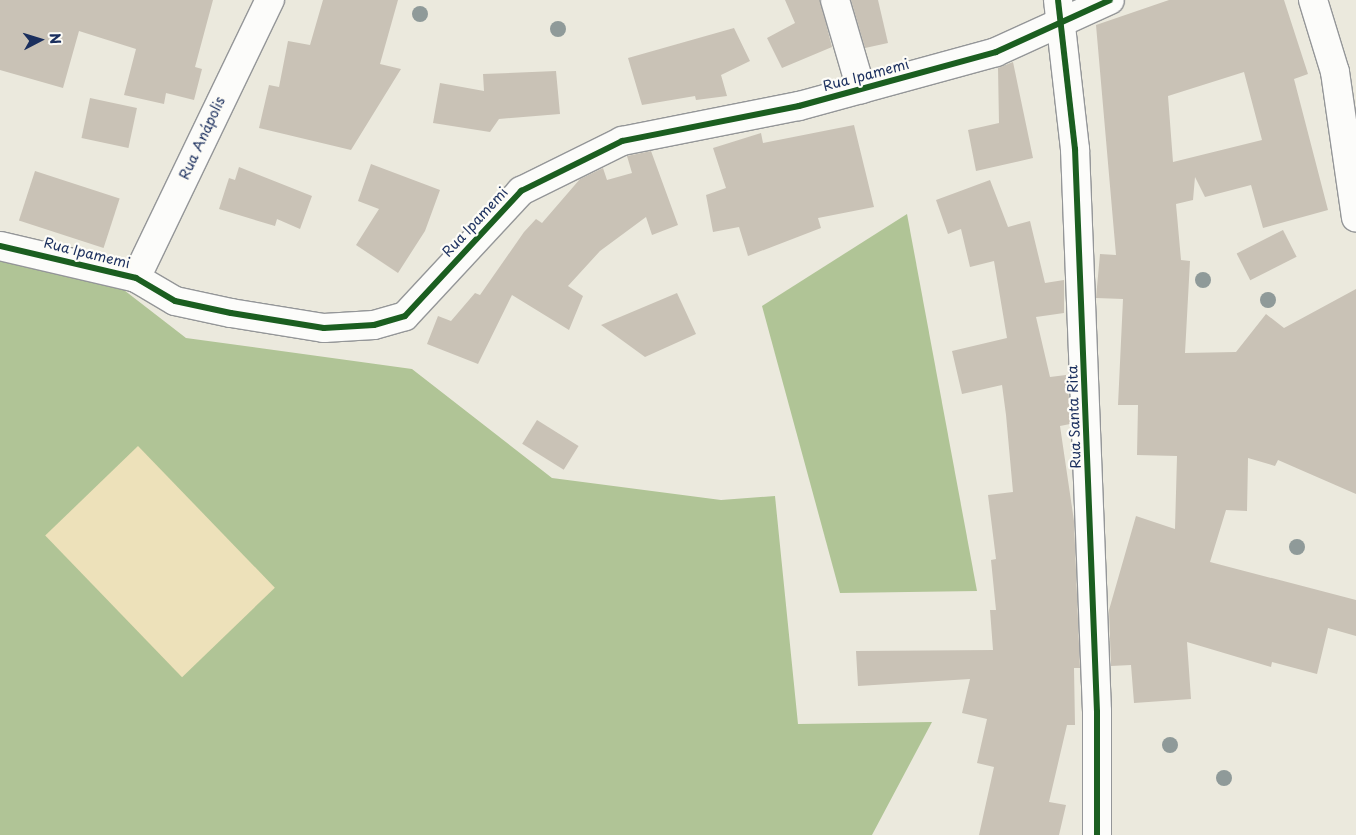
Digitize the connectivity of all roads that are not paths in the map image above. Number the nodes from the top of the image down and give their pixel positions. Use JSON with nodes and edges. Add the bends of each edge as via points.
{"nodes":[{"id":1,"x":270,"y":0,"type":"edge"},
{"id":2,"x":835,"y":0,"type":"edge"},
{"id":3,"x":1110,"y":0,"type":"edge"},
{"id":4,"x":1313,"y":0,"type":"edge"},
{"id":5,"x":1061,"y":10,"type":"edge"},
{"id":6,"x":861,"y":89,"type":"junction"},
{"id":7,"x":1356,"y":217,"type":"edge"},
{"id":8,"x":0,"y":246,"type":"edge"},
{"id":9,"x":136,"y":278,"type":"junction"},
{"id":10,"x":1096,"y":835,"type":"edge"}],
"edges":[{"from":1,"to":9,"type":"street","name":"Rua Anápolis"},
{"from":2,"to":6,"type":"street"},
{"from":3,"to":5,"type":"street","name":"Rua Ipamemi"},
{"from":4,"to":7,"type":"street","via":[[1335,72]]},
{"from":5,"to":6,"type":"street","name":"Rua Ipamemi","via":[[996,52]]},
{"from":5,"to":10,"type":"street","name":"Rua Santa Rita","via":[[1075,149],[1084,340]]},
{"from":6,"to":9,"type":"street","name":"Rua Ipamemi","via":[[622,141],[552,172],[521,191],[496,214],[405,316],[374,325],[324,328],[231,314],[175,301]]},
{"from":8,"to":9,"type":"street","name":"Rua Ipamemi"}]}
